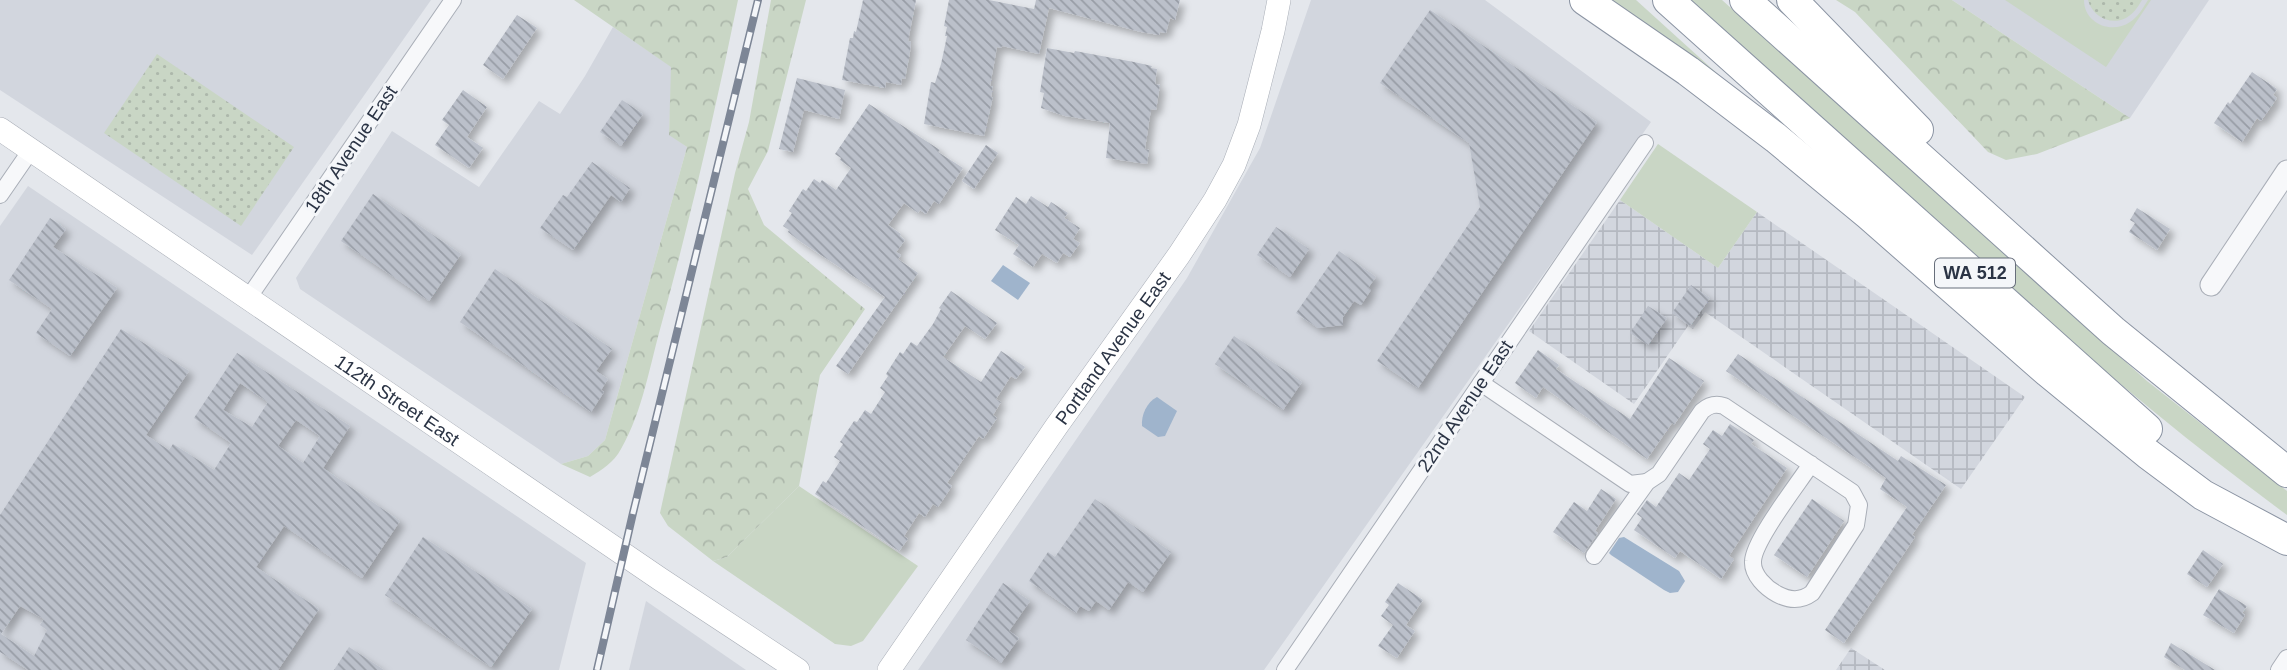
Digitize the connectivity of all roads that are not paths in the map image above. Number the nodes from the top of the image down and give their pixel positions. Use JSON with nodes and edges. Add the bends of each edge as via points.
{"nodes":[{"id":1,"x":453,"y":0,"type":"edge"},
{"id":2,"x":1279,"y":0,"type":"edge"},
{"id":3,"x":1584,"y":0,"type":"edge"},
{"id":4,"x":1668,"y":0,"type":"edge"},
{"id":5,"x":1745,"y":0,"type":"edge"},
{"id":6,"x":1792,"y":0,"type":"edge"},
{"id":7,"x":0,"y":129,"type":"edge"},
{"id":8,"x":1645,"y":143,"type":"dead end"},
{"id":9,"x":31,"y":150,"type":"junction"},
{"id":10,"x":2287,"y":171,"type":"edge"},
{"id":11,"x":0,"y":195,"type":"edge"},
{"id":12,"x":2211,"y":285,"type":"dead end"},
{"id":13,"x":249,"y":297,"type":"junction"},
{"id":14,"x":2113,"y":331,"type":"junction"},
{"id":15,"x":1481,"y":383,"type":"junction"},
{"id":16,"x":1811,"y":464,"type":"junction"},
{"id":17,"x":2287,"y":472,"type":"edge"},
{"id":18,"x":1647,"y":482,"type":"junction"},
{"id":19,"x":2287,"y":540,"type":"edge"},
{"id":20,"x":1594,"y":556,"type":"dead end"},
{"id":21,"x":2287,"y":658,"type":"edge"},
{"id":22,"x":798,"y":670,"type":"edge"},
{"id":23,"x":889,"y":670,"type":"edge"},
{"id":24,"x":1285,"y":670,"type":"edge"},
{"id":25,"x":2279,"y":670,"type":"edge"}],
"edges":[{"from":1,"to":13,"type":"street","name":"18th Avenue East"},
{"from":2,"to":23,"type":"main road","name":"Portland Avenue East","via":[[1250,125],[1215,200]]},
{"from":3,"to":19,"type":"highway","via":[[1776,138],[2148,454],[2203,495]]},
{"from":4,"to":19,"type":"highway","number":"WA 512","via":[[2175,455]]},
{"from":5,"to":14,"type":"highway","number":"WA 512"},
{"from":6,"to":14,"type":"highway"},
{"from":7,"to":9,"type":"main road","name":"112th Street East"},
{"from":8,"to":15,"type":"street","name":"22nd Avenue East"},
{"from":9,"to":11,"type":"street"},
{"from":9,"to":13,"type":"main road","name":"112th Street East"},
{"from":10,"to":12,"type":"street"},
{"from":13,"to":22,"type":"main road","name":"112th Street East"},
{"from":14,"to":17,"type":"highway","number":"WA 512"},
{"from":15,"to":18,"type":"street","via":[[1630,484]]},
{"from":15,"to":24,"type":"street","name":"22nd Avenue East"},
{"from":16,"to":16,"type":"street","via":[[1760,540],[1753,561],[1758,577],[1773,592],[1795,600],[1812,593],[1856,525],[1859,512],[1852,492]]},
{"from":16,"to":18,"type":"street","via":[[1716,404],[1702,411],[1659,474]]},
{"from":18,"to":20,"type":"street"},
{"from":21,"to":25,"type":"street"}]}
